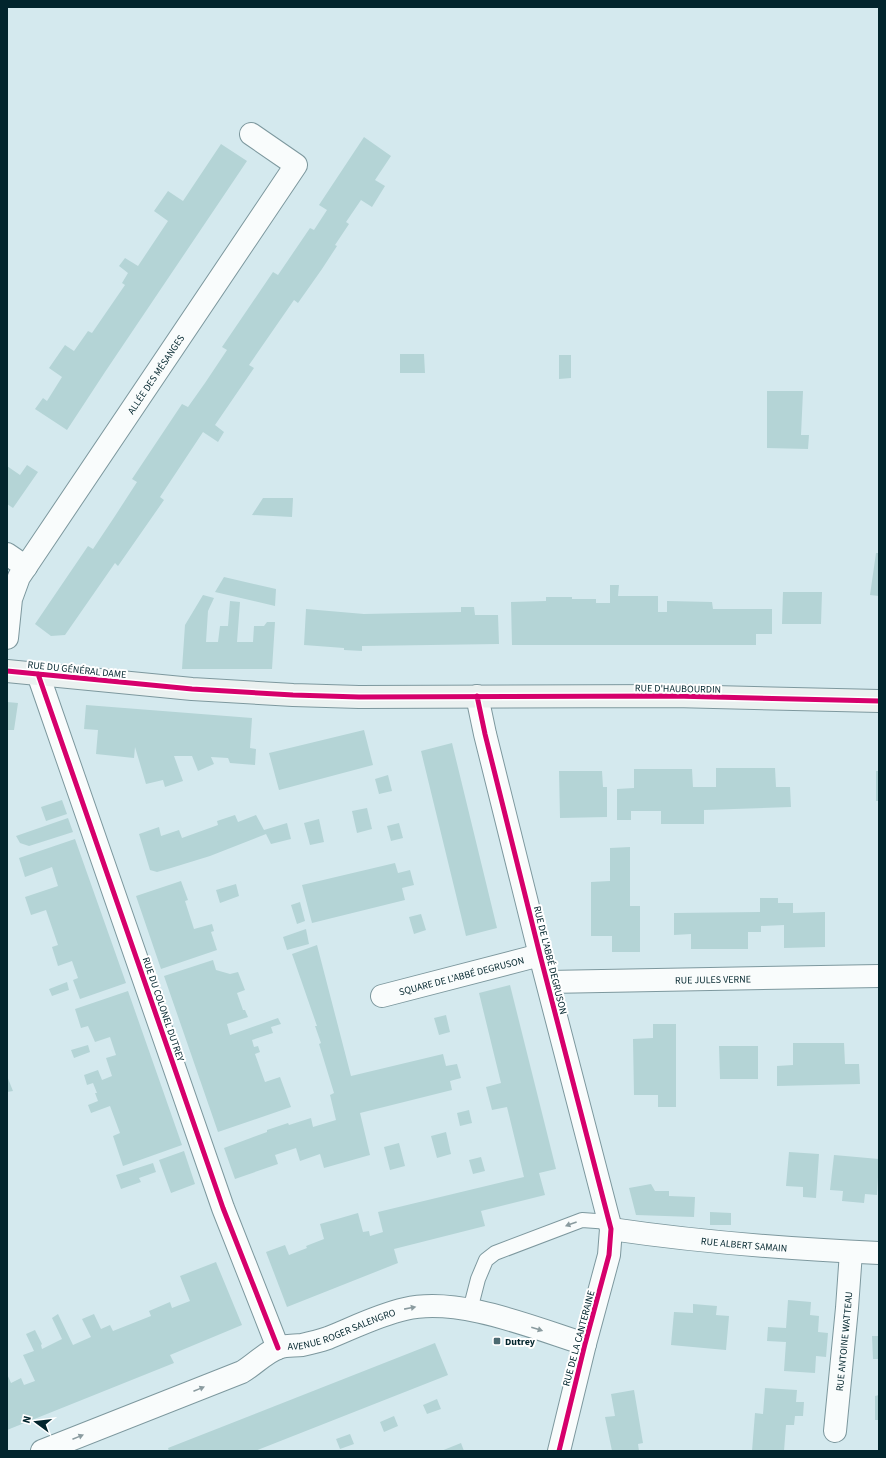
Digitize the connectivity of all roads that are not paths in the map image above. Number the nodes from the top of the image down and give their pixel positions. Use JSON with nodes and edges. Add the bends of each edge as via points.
{"nodes":[{"id":1,"x":251,"y":134,"type":"dead end"},
{"id":2,"x":7,"y":554,"type":"edge"},
{"id":3,"x":26,"y":567,"type":"junction"},
{"id":4,"x":7,"y":638,"type":"edge"},
{"id":5,"x":7,"y":671,"type":"edge"},
{"id":6,"x":38,"y":674,"type":"junction"},
{"id":7,"x":477,"y":696,"type":"junction"},
{"id":8,"x":879,"y":701,"type":"edge"},
{"id":9,"x":540,"y":955,"type":"junction"},
{"id":10,"x":879,"y":976,"type":"edge"},
{"id":11,"x":548,"y":982,"type":"junction"},
{"id":12,"x":382,"y":996,"type":"dead end"},
{"id":13,"x":610,"y":1226,"type":"junction"},
{"id":14,"x":851,"y":1252,"type":"junction"},
{"id":15,"x":879,"y":1253,"type":"edge"},
{"id":16,"x":470,"y":1310,"type":"junction"},
{"id":17,"x":585,"y":1344,"type":"junction"},
{"id":18,"x":278,"y":1348,"type":"junction"},
{"id":19,"x":835,"y":1431,"type":"dead end"},
{"id":20,"x":42,"y":1451,"type":"edge"},
{"id":21,"x":559,"y":1451,"type":"edge"}],
"edges":[{"from":1,"to":3,"type":"street","name":"ALLÉE DES MÉSANGES","via":[[296,165]]},
{"from":2,"to":3,"type":"street"},
{"from":3,"to":4,"type":"street","name":"ALLÉE DES MÉSANGES","via":[[19,577],[11,599]]},
{"from":5,"to":6,"type":"street","name":"RUE DU GÉNÉRAL DAME"},
{"from":6,"to":7,"type":"street","name":"RUE DU GÉNÉRAL DAME","via":[[146,685],[293,695]]},
{"from":6,"to":18,"type":"street","name":"RUE DU COLONEL DUTREY","via":[[226,1215]]},
{"from":7,"to":8,"type":"street","name":"RUE D'HAUBOURDIN","via":[[682,696]]},
{"from":7,"to":9,"type":"street","name":"RUE DE L'ABBÉ DEGRUSON"},
{"from":9,"to":11,"type":"street","name":"RUE DE L'ABBÉ DEGRUSON"},
{"from":9,"to":12,"type":"street","name":"SQUARE DE L'ABBÉ DEGRUSON"},
{"from":10,"to":11,"type":"street","name":"RUE JULES VERNE"},
{"from":11,"to":13,"type":"street","name":"RUE DE L'ABBÉ DEGRUSON"},
{"from":13,"to":14,"type":"street","name":"RUE ALBERT SAMAIN","via":[[662,1236]]},
{"from":13,"to":16,"type":"lane","one_way":true,"via":[[582,1220],[495,1253],[486,1260]]},
{"from":13,"to":17,"type":"street","name":"RUE DE LA CANTERAINE","via":[[609,1255]]},
{"from":14,"to":15,"type":"street","name":"RUE ALBERT SAMAIN"},
{"from":14,"to":19,"type":"street","name":"RUE ANTOINE WATTEAU"},
{"from":16,"to":17,"type":"street","name":"AVENUE ROGER SALENGRO","one_way":true},
{"from":18,"to":16,"type":"street","name":"AVENUE ROGER SALENGRO","one_way":true,"via":[[315,1342],[406,1309],[449,1306]]},
{"from":17,"to":21,"type":"street","name":"RUE DE LA CANTERAINE"},
{"from":20,"to":18,"type":"street","name":"AVENUE ROGER SALENGRO","one_way":true,"via":[[242,1372]]}]}
